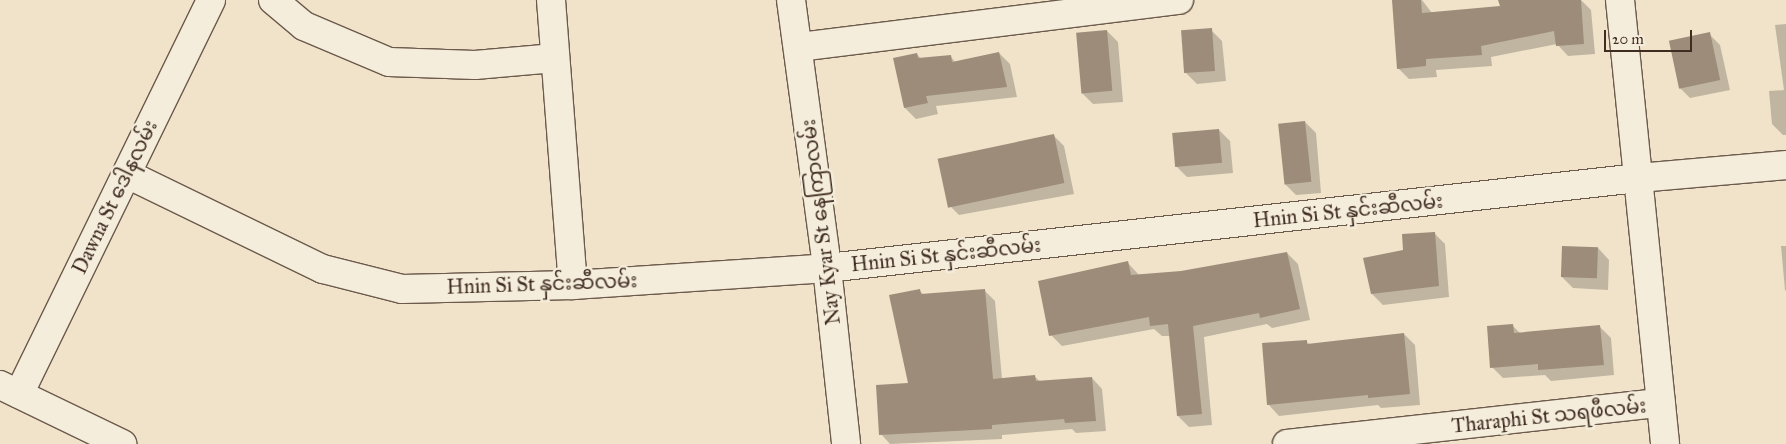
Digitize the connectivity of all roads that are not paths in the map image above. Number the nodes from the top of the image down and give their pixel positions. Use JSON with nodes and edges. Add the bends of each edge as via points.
{"nodes":[{"id":1,"x":211,"y":0,"type":"edge"},
{"id":2,"x":273,"y":0,"type":"edge"},
{"id":3,"x":551,"y":0,"type":"edge"},
{"id":4,"x":791,"y":0,"type":"edge"},
{"id":5,"x":1179,"y":0,"type":"edge"},
{"id":6,"x":1620,"y":0,"type":"edge"},
{"id":7,"x":800,"y":47,"type":"junction"},
{"id":8,"x":555,"y":58,"type":"junction"},
{"id":9,"x":1786,"y":165,"type":"edge"},
{"id":10,"x":126,"y":174,"type":"junction"},
{"id":11,"x":1638,"y":178,"type":"junction"},
{"id":12,"x":828,"y":268,"type":"junction"},
{"id":13,"x":573,"y":285,"type":"junction"},
{"id":14,"x":9,"y":390,"type":"edge"},
{"id":15,"x":1661,"y":404,"type":"junction"},
{"id":16,"x":122,"y":444,"type":"edge"},
{"id":17,"x":846,"y":444,"type":"edge"},
{"id":18,"x":1287,"y":444,"type":"edge"},
{"id":19,"x":1665,"y":444,"type":"edge"}],
"edges":[{"from":1,"to":10,"type":"street","name":"Dawna St ဒေါနလမ်း"},
{"from":2,"to":8,"type":"street","via":[[304,26],[388,62],[475,65]]},
{"from":3,"to":8,"type":"street"},
{"from":4,"to":7,"type":"street","name":"Nay Kyar St နေကြာလမ်း"},
{"from":5,"to":7,"type":"street"},
{"from":6,"to":11,"type":"street"},
{"from":7,"to":12,"type":"street","name":"Nay Kyar St နေကြာလမ်း"},
{"from":8,"to":13,"type":"street"},
{"from":9,"to":11,"type":"street","name":"Hnin Si St နှင်းဆီလမ်း"},
{"from":10,"to":13,"type":"street","name":"Hnin Si St နှင်းဆီလမ်း","via":[[323,269],[402,289]]},
{"from":10,"to":14,"type":"street","name":"Dawna St ဒေါနလမ်း"},
{"from":11,"to":12,"type":"street","name":"Hnin Si St နှင်းဆီလမ်း"},
{"from":11,"to":15,"type":"street"},
{"from":12,"to":13,"type":"street","name":"Hnin Si St နှင်းဆီလမ်း"},
{"from":12,"to":17,"type":"street","name":"Nay Kyar St နေကြာလမ်း"},
{"from":14,"to":16,"type":"street"},
{"from":15,"to":18,"type":"street","name":"Tharaphi St သရဖီလမ်း"},
{"from":15,"to":19,"type":"street"}]}
